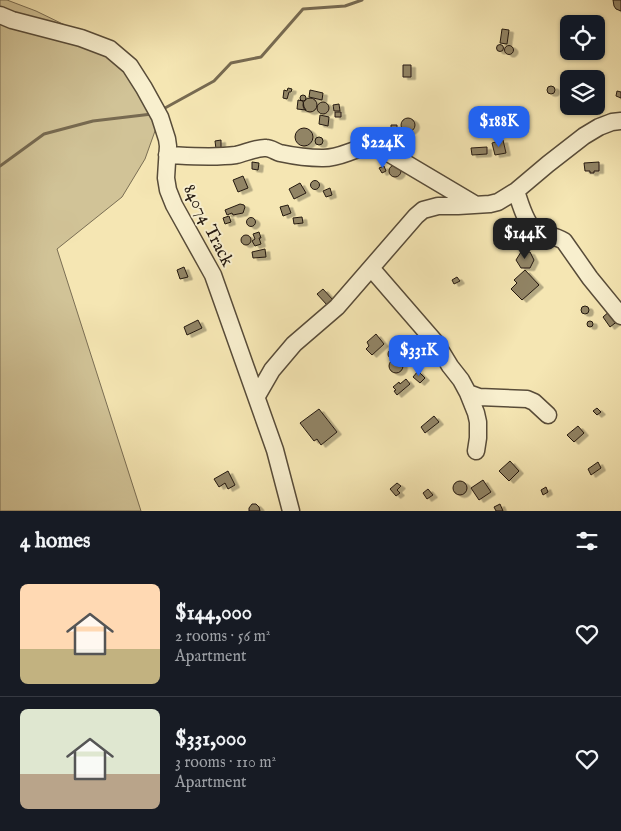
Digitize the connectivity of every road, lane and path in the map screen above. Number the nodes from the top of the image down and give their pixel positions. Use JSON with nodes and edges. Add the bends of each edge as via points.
{"nodes":[{"id":1,"x":0,"y":15,"type":"edge"},
{"id":2,"x":621,"y":121,"type":"edge"},
{"id":3,"x":167,"y":155,"type":"junction"},
{"id":4,"x":516,"y":191,"type":"junction"},
{"id":5,"x":476,"y":205,"type":"junction"},
{"id":6,"x":371,"y":268,"type":"junction"},
{"id":7,"x":621,"y":316,"type":"edge"},
{"id":8,"x":468,"y":393,"type":"junction"},
{"id":9,"x":257,"y":396,"type":"junction"},
{"id":10,"x":548,"y":415,"type":"dead end"},
{"id":11,"x":476,"y":451,"type":"dead end"},
{"id":12,"x":291,"y":511,"type":"edge"}],
"edges":[{"from":1,"to":3,"type":"street","name":"84074 Track","via":[[110,49],[130,66],[160,117],[167,139]]},
{"from":2,"to":4,"type":"street","via":[[599,126],[584,136]]},
{"from":3,"to":5,"type":"street","via":[[235,155],[266,148],[291,155],[330,158],[360,148],[373,148]]},
{"from":3,"to":9,"type":"street","name":"84074 Track","via":[[168,190],[213,275]]},
{"from":4,"to":5,"type":"street","via":[[498,202]]},
{"from":4,"to":7,"type":"street","via":[[531,227],[564,241]]},
{"from":5,"to":6,"type":"street","via":[[438,206],[423,210]]},
{"from":6,"to":8,"type":"street","via":[[436,343]]},
{"from":6,"to":9,"type":"street","via":[[337,307],[294,344],[272,370]]},
{"from":8,"to":10,"type":"street","via":[[479,397],[527,399]]},
{"from":8,"to":11,"type":"street","via":[[478,422]]},
{"from":9,"to":12,"type":"street","name":"84074 Track"}]}
